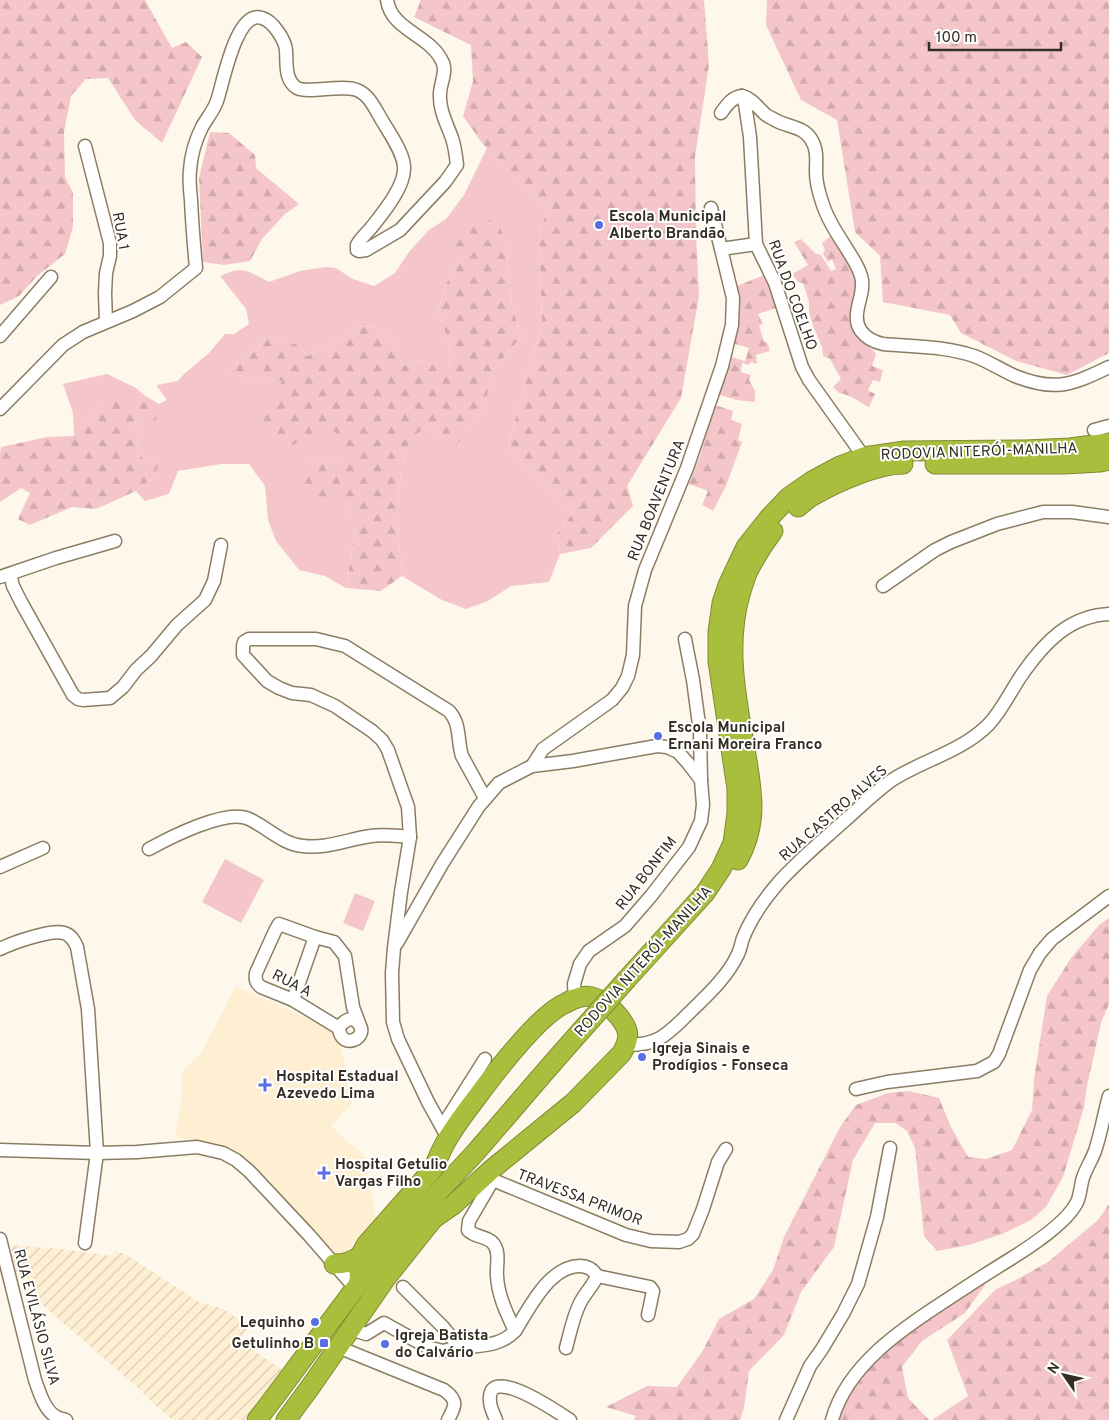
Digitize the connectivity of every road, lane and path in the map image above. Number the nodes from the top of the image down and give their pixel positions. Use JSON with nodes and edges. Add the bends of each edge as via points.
{"nodes":[{"id":1,"x":388,"y":0,"type":"edge"},
{"id":2,"x":742,"y":96,"type":"junction"},
{"id":3,"x":721,"y":113,"type":"dead end"},
{"id":4,"x":85,"y":146,"type":"dead end"},
{"id":5,"x":711,"y":208,"type":"dead end"},
{"id":6,"x":756,"y":244,"type":"junction"},
{"id":7,"x":721,"y":249,"type":"junction"},
{"id":8,"x":51,"y":276,"type":"dead end"},
{"id":9,"x":106,"y":322,"type":"junction"},
{"id":10,"x":0,"y":336,"type":"edge"},
{"id":11,"x":1109,"y":366,"type":"edge"},
{"id":12,"x":0,"y":409,"type":"edge"},
{"id":13,"x":1109,"y":426,"type":"edge"},
{"id":14,"x":1094,"y":430,"type":"dead end"},
{"id":15,"x":1109,"y":444,"type":"edge"},
{"id":16,"x":864,"y":457,"type":"junction"},
{"id":17,"x":1109,"y":460,"type":"edge"},
{"id":18,"x":1109,"y":518,"type":"edge"},
{"id":19,"x":115,"y":541,"type":"dead end"},
{"id":20,"x":221,"y":545,"type":"dead end"},
{"id":21,"x":5,"y":575,"type":"edge"},
{"id":22,"x":883,"y":586,"type":"dead end"},
{"id":23,"x":1109,"y":614,"type":"edge"},
{"id":24,"x":685,"y":639,"type":"dead end"},
{"id":25,"x":532,"y":766,"type":"junction"},
{"id":26,"x":701,"y":780,"type":"junction"},
{"id":27,"x":485,"y":798,"type":"junction"},
{"id":28,"x":410,"y":837,"type":"junction"},
{"id":29,"x":43,"y":848,"type":"dead end"},
{"id":30,"x":148,"y":849,"type":"dead end"},
{"id":31,"x":0,"y":867,"type":"edge"},
{"id":32,"x":1109,"y":896,"type":"edge"},
{"id":33,"x":314,"y":938,"type":"junction"},
{"id":34,"x":394,"y":948,"type":"junction"},
{"id":35,"x":0,"y":949,"type":"edge"},
{"id":36,"x":631,"y":983,"type":"junction"},
{"id":37,"x":575,"y":999,"type":"junction"},
{"id":38,"x":293,"y":1000,"type":"junction"},
{"id":39,"x":359,"y":1023,"type":"junction"},
{"id":40,"x":340,"y":1028,"type":"junction"},
{"id":41,"x":584,"y":1037,"type":"junction"},
{"id":42,"x":627,"y":1045,"type":"junction"},
{"id":43,"x":485,"y":1060,"type":"dead end"},
{"id":44,"x":856,"y":1089,"type":"dead end"},
{"id":45,"x":1109,"y":1096,"type":"edge"},
{"id":46,"x":445,"y":1132,"type":"junction"},
{"id":47,"x":890,"y":1148,"type":"dead end"},
{"id":48,"x":726,"y":1149,"type":"dead end"},
{"id":49,"x":0,"y":1150,"type":"edge"},
{"id":50,"x":475,"y":1152,"type":"junction"},
{"id":51,"x":98,"y":1153,"type":"junction"},
{"id":52,"x":433,"y":1169,"type":"junction"},
{"id":53,"x":492,"y":1175,"type":"junction"},
{"id":54,"x":426,"y":1217,"type":"junction"},
{"id":55,"x":0,"y":1239,"type":"edge"},
{"id":56,"x":85,"y":1243,"type":"dead end"},
{"id":57,"x":360,"y":1256,"type":"junction"},
{"id":58,"x":334,"y":1264,"type":"junction"},
{"id":59,"x":596,"y":1276,"type":"junction"},
{"id":60,"x":357,"y":1285,"type":"junction"},
{"id":61,"x":403,"y":1288,"type":"dead end"},
{"id":62,"x":648,"y":1315,"type":"dead end"},
{"id":63,"x":515,"y":1331,"type":"junction"},
{"id":64,"x":348,"y":1337,"type":"junction"},
{"id":65,"x":459,"y":1347,"type":"junction"},
{"id":66,"x":566,"y":1348,"type":"dead end"},
{"id":67,"x":66,"y":1420,"type":"edge"},
{"id":68,"x":257,"y":1420,"type":"edge"},
{"id":69,"x":286,"y":1420,"type":"edge"},
{"id":70,"x":448,"y":1420,"type":"edge"},
{"id":71,"x":496,"y":1420,"type":"edge"},
{"id":72,"x":570,"y":1420,"type":"edge"},
{"id":73,"x":786,"y":1420,"type":"edge"},
{"id":74,"x":832,"y":1420,"type":"edge"}],
"edges":[{"from":1,"to":9,"type":"street","via":[[392,14],[440,55],[444,64],[440,95],[457,165],[445,182],[400,230],[366,250],[357,250],[356,245],[391,202],[403,179],[405,169],[393,138],[370,101],[357,90],[304,90],[295,87],[289,78],[286,48],[279,32],[262,18],[254,18],[238,34],[217,102],[192,150],[189,173],[196,268],[160,297]]},
{"from":2,"to":3,"type":"street","via":[[736,97]]},
{"from":2,"to":6,"type":"street","name":"RUA DO COELHO","via":[[750,137]]},
{"from":2,"to":11,"type":"street","via":[[748,97],[766,115],[794,126],[811,138],[822,204],[862,278],[856,317],[866,337],[883,344],[944,349],[974,356],[1042,385],[1069,384]]},
{"from":4,"to":9,"type":"street","name":"RUA 1","via":[[110,242]]},
{"from":5,"to":7,"type":"street","name":"RUA BOAVENTURA"},
{"from":6,"to":7,"type":"street"},
{"from":6,"to":16,"type":"street","name":"RUA DO COELHO","via":[[775,283],[802,367]]},
{"from":7,"to":25,"type":"street","name":"RUA BOAVENTURA","via":[[733,298],[732,325],[722,366],[687,468],[645,570],[635,606],[634,655],[628,676],[612,700],[543,750]]},
{"from":8,"to":10,"type":"street"},
{"from":9,"to":12,"type":"street","via":[[63,345]]},
{"from":13,"to":14,"type":"street"},
{"from":15,"to":16,"type":"highway","name":"RODOVIA NITERÓI-MANILHA","via":[[1034,450],[904,451]]},
{"from":16,"to":36,"type":"highway","name":"RODOVIA NITERÓI-MANILHA","via":[[840,466],[789,497],[746,548],[728,584],[718,632],[718,661],[736,789],[734,843],[705,893]]},
{"from":17,"to":36,"type":"highway","name":"RODOVIA NITERÓI-MANILHA","via":[[1064,464],[897,464],[867,471],[812,496],[772,532],[746,575],[737,605],[733,657],[752,794],[752,820],[744,849],[714,900]]},
{"from":18,"to":22,"type":"street","via":[[1072,512],[1043,512],[998,524],[936,550]]},
{"from":19,"to":21,"type":"street"},
{"from":20,"to":21,"type":"street","via":[[214,581],[205,600],[177,625],[123,688],[110,698],[83,700],[73,695]]},
{"from":23,"to":42,"type":"street","name":"RUA CASTRO ALVES","via":[[1078,621],[1054,636],[1022,674],[1005,704],[975,737],[891,780],[805,856],[763,903],[750,923],[737,956],[708,994],[660,1038],[640,1045]]},
{"from":24,"to":26,"type":"street","name":"RUA BONFIM","via":[[700,732]]},
{"from":25,"to":26,"type":"street","via":[[573,762],[657,746],[678,752]]},
{"from":25,"to":27,"type":"street","via":[[499,783]]},
{"from":26,"to":37,"type":"street","name":"RUA BONFIM","via":[[701,821],[689,847],[625,926],[589,950],[580,964],[574,984]]},
{"from":27,"to":28,"type":"street","via":[[462,756],[457,725],[449,711],[346,646],[316,639],[249,639],[244,642],[243,655],[267,681],[292,693],[312,695],[335,706],[382,740],[408,807]]},
{"from":27,"to":34,"type":"street","via":[[442,864]]},
{"from":28,"to":30,"type":"street","via":[[372,836],[323,846],[303,846],[276,837],[249,819],[235,817],[178,833]]},
{"from":28,"to":34,"type":"street"},
{"from":29,"to":31,"type":"street"},
{"from":32,"to":44,"type":"street","via":[[1052,939],[1040,953],[1030,970],[994,1062],[977,1071]]},
{"from":33,"to":38,"type":"street"},
{"from":33,"to":38,"type":"street","name":"RUA A","via":[[279,924],[256,973],[255,980],[261,987]]},
{"from":33,"to":39,"type":"street","via":[[334,942],[345,956],[353,1007]]},
{"from":34,"to":46,"type":"street","via":[[393,1022],[398,1039]]},
{"from":35,"to":51,"type":"street","via":[[52,932],[66,934],[77,947],[88,1009]]},
{"from":36,"to":41,"type":"highway","name":"RODOVIA NITERÓI-MANILHA"},
{"from":37,"to":42,"type":"highway","via":[[594,997],[610,1007],[626,1025]]},
{"from":37,"to":46,"type":"highway","via":[[554,1010],[526,1036]]},
{"from":38,"to":40,"type":"street","name":"RUA A"},
{"from":39,"to":40,"type":"street","via":[[348,1019]]},
{"from":39,"to":40,"type":"street","name":"RUA A","via":[[360,1035],[351,1041],[342,1037]]},
{"from":41,"to":50,"type":"highway","name":"RODOVIA NITERÓI-MANILHA"},
{"from":41,"to":54,"type":"highway","name":"RODOVIA NITERÓI-MANILHA","via":[[493,1146]]},
{"from":42,"to":53,"type":"highway","via":[[573,1103]]},
{"from":43,"to":46,"type":"street"},
{"from":45,"to":74,"type":"street","via":[[1095,1151],[1071,1210],[1028,1248],[890,1340],[853,1379]]},
{"from":46,"to":52,"type":"highway"},
{"from":47,"to":73,"type":"street","via":[[877,1217],[858,1284],[810,1366]]},
{"from":48,"to":53,"type":"street","name":"TRAVESSA PRIMOR","via":[[718,1162],[693,1234],[678,1242],[626,1235]]},
{"from":49,"to":51,"type":"street"},
{"from":50,"to":52,"type":"highway"},
{"from":50,"to":54,"type":"highway","name":"RODOVIA NITERÓI-MANILHA"},
{"from":51,"to":56,"type":"street"},
{"from":51,"to":58,"type":"street","via":[[197,1147],[223,1153],[249,1171]]},
{"from":52,"to":57,"type":"highway","via":[[366,1244]]},
{"from":53,"to":54,"type":"highway","via":[[453,1205]]},
{"from":53,"to":63,"type":"street","via":[[469,1221],[468,1230],[492,1242],[496,1248],[500,1296]]},
{"from":54,"to":60,"type":"highway","via":[[400,1233]]},
{"from":54,"to":64,"type":"highway"},
{"from":55,"to":67,"type":"street","name":"RUA EVILÁSIO SILVA","via":[[40,1394],[54,1416]]},
{"from":57,"to":58,"type":"highway","via":[[351,1262]]},
{"from":57,"to":60,"type":"highway"},
{"from":58,"to":60,"type":"street"},
{"from":59,"to":62,"type":"street","via":[[650,1287],[653,1291]]},
{"from":59,"to":63,"type":"street","via":[[586,1266],[564,1270],[534,1300]]},
{"from":59,"to":66,"type":"street","via":[[574,1317]]},
{"from":60,"to":68,"type":"highway"},
{"from":61,"to":65,"type":"street","via":[[444,1327]]},
{"from":63,"to":65,"type":"street","via":[[498,1343]]},
{"from":64,"to":65,"type":"street","via":[[366,1334],[384,1323],[427,1347],[443,1351]]},
{"from":64,"to":69,"type":"highway"},
{"from":64,"to":70,"type":"street","via":[[451,1395],[454,1406]]},
{"from":71,"to":72,"type":"street","via":[[489,1399],[496,1387],[504,1386],[516,1389]]}]}
